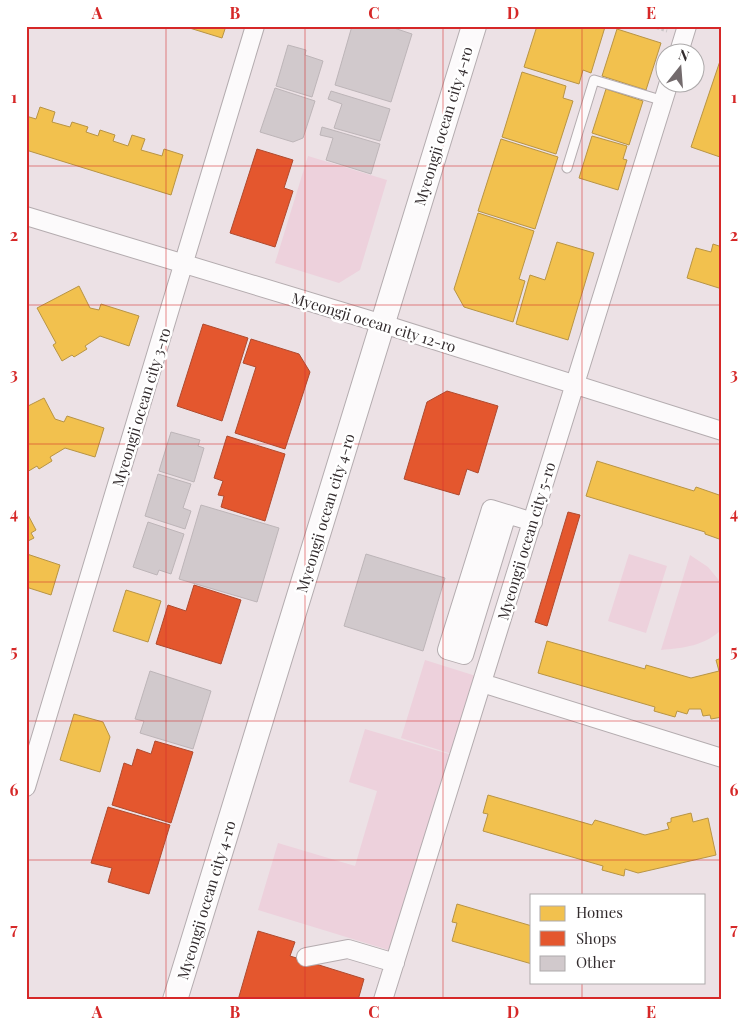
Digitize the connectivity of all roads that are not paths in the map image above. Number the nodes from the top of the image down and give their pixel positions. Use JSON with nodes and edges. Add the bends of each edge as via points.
{"nodes":[{"id":1,"x":254,"y":26,"type":"edge"},
{"id":2,"x":474,"y":26,"type":"edge"},
{"id":3,"x":687,"y":26,"type":"edge"},
{"id":4,"x":682,"y":42,"type":"edge"},
{"id":5,"x":667,"y":92,"type":"edge"},
{"id":6,"x":664,"y":101,"type":"junction"},
{"id":7,"x":567,"y":168,"type":"dead end"},
{"id":8,"x":26,"y":216,"type":"edge"},
{"id":9,"x":184,"y":264,"type":"junction"},
{"id":10,"x":382,"y":324,"type":"junction"},
{"id":11,"x":575,"y":385,"type":"junction"},
{"id":12,"x":722,"y":431,"type":"edge"},
{"id":13,"x":507,"y":514,"type":"junction"},
{"id":14,"x":532,"y":522,"type":"junction"},
{"id":15,"x":482,"y":684,"type":"junction"},
{"id":16,"x":722,"y":758,"type":"edge"},
{"id":17,"x":26,"y":787,"type":"edge"},
{"id":18,"x":306,"y":957,"type":"dead end"},
{"id":19,"x":395,"y":963,"type":"junction"},
{"id":20,"x":175,"y":1000,"type":"edge"},
{"id":21,"x":384,"y":1000,"type":"edge"}],
"edges":[{"from":1,"to":9,"type":"street","name":"Myeongji ocean city 3-ro"},
{"from":2,"to":10,"type":"main road","name":"Myeongji ocean city 4-ro"},
{"from":3,"to":4,"type":"street"},
{"from":5,"to":6,"type":"street","name":"Myeongji ocean city 5-ro"},
{"from":6,"to":7,"type":"lane","via":[[594,80]]},
{"from":6,"to":11,"type":"street","name":"Myeongji ocean city 5-ro"},
{"from":8,"to":9,"type":"street","name":"Myeongji ocean city 12-ro"},
{"from":9,"to":10,"type":"street","name":"Myeongji ocean city 12-ro"},
{"from":9,"to":17,"type":"street","name":"Myeongji ocean city 3-ro"},
{"from":10,"to":11,"type":"street","name":"Myeongji ocean city 12-ro"},
{"from":10,"to":20,"type":"main road","name":"Myeongji ocean city 4-ro"},
{"from":11,"to":12,"type":"street","name":"Myeongji ocean city 12-ro"},
{"from":11,"to":14,"type":"street","name":"Myeongji ocean city 5-ro"},
{"from":13,"to":13,"type":"street","via":[[490,509],[447,650],[464,656]]},
{"from":13,"to":14,"type":"street"},
{"from":14,"to":15,"type":"street","name":"Myeongji ocean city 5-ro"},
{"from":15,"to":16,"type":"street"},
{"from":15,"to":19,"type":"street","name":"Myeongji ocean city 5-ro"},
{"from":18,"to":19,"type":"street","via":[[348,949]]},
{"from":19,"to":21,"type":"street","name":"Myeongji ocean city 5-ro"}]}
